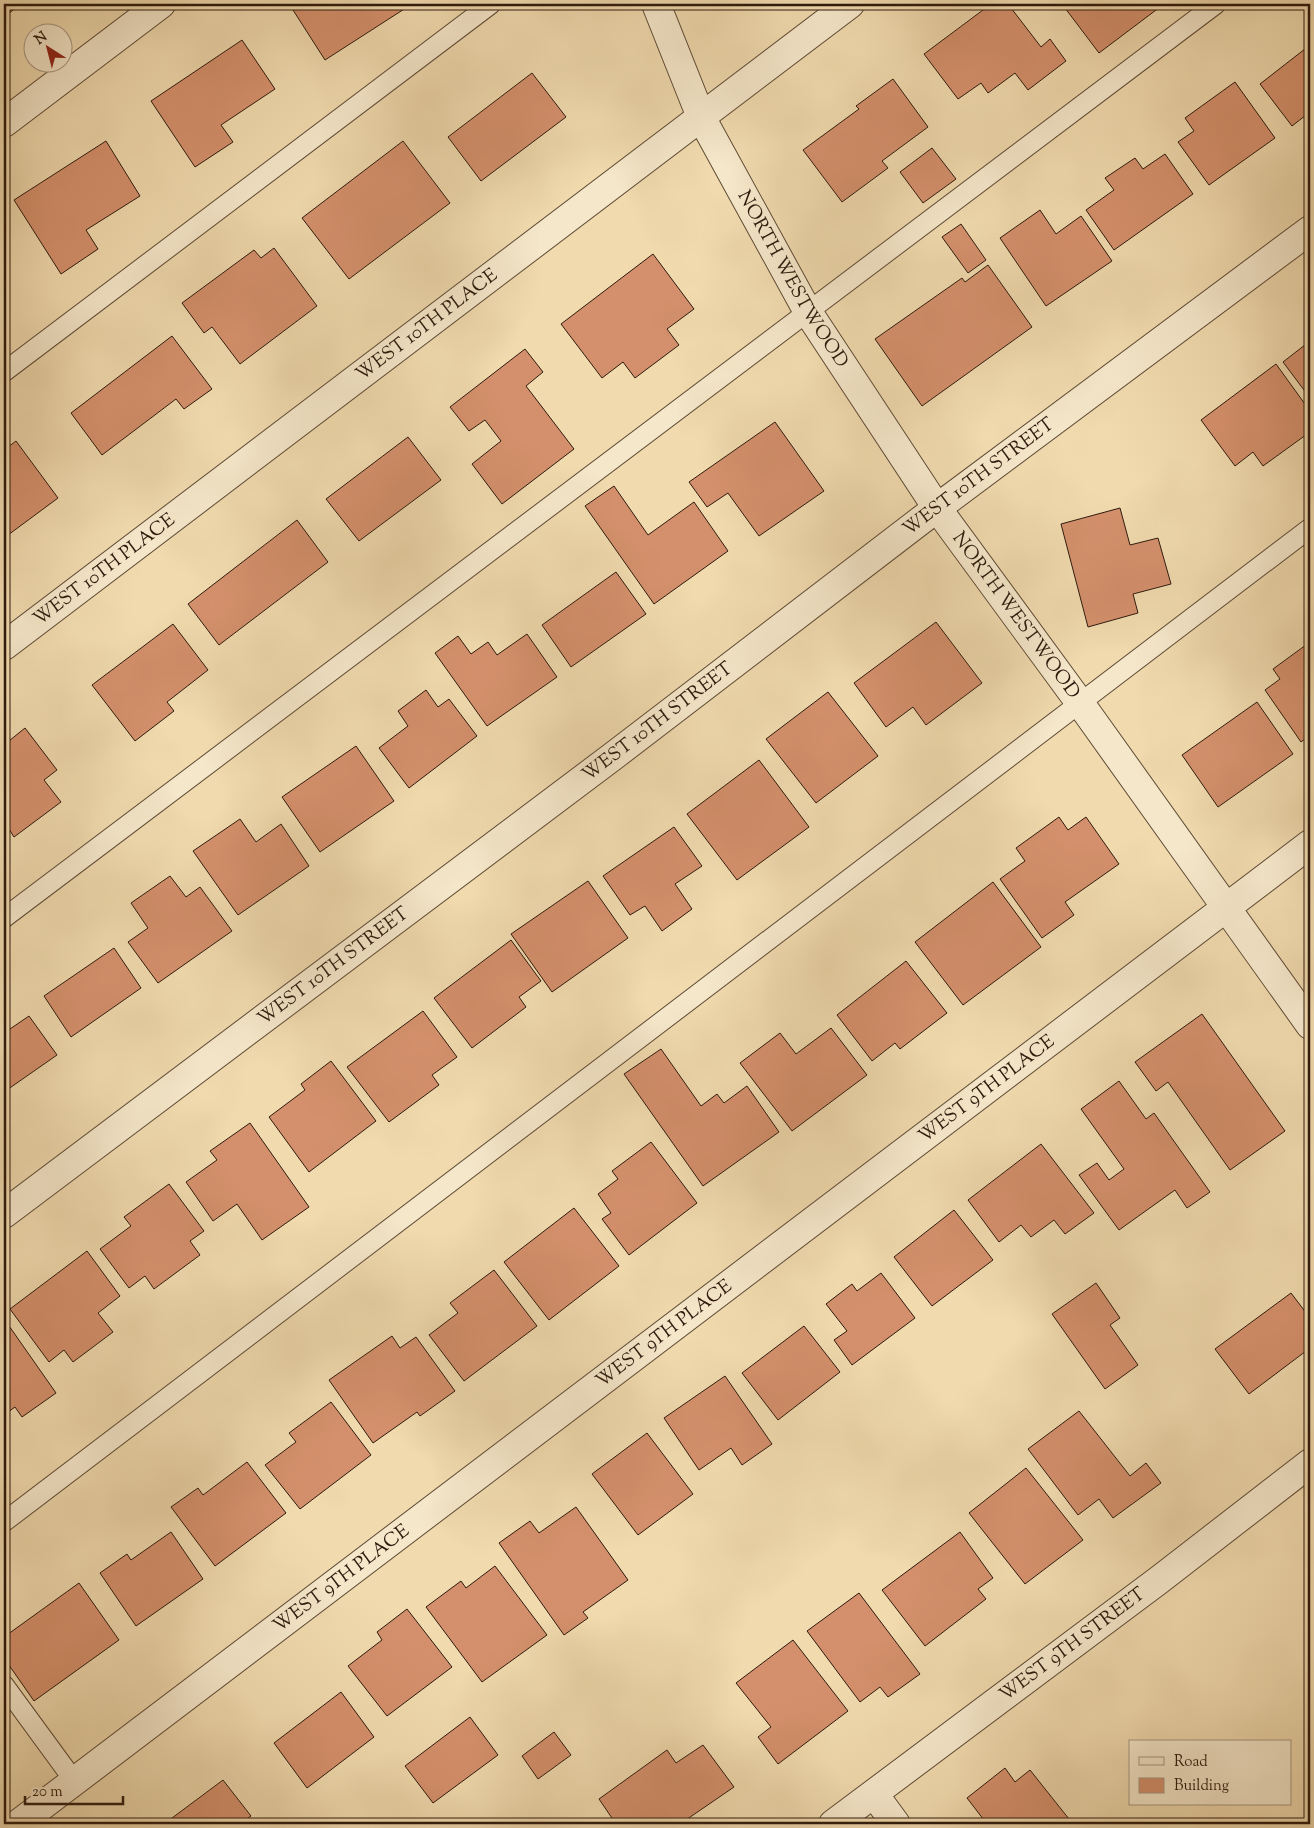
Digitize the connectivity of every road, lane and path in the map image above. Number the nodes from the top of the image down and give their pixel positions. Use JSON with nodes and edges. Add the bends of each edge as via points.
{"nodes":[{"id":1,"x":161,"y":4,"type":"edge"},
{"id":2,"x":491,"y":4,"type":"edge"},
{"id":3,"x":656,"y":4,"type":"edge"},
{"id":4,"x":850,"y":4,"type":"edge"},
{"id":5,"x":1216,"y":4,"type":"edge"},
{"id":6,"x":700,"y":117,"type":"junction"},
{"id":7,"x":4,"y":123,"type":"edge"},
{"id":8,"x":1310,"y":230,"type":"edge"},
{"id":9,"x":808,"y":312,"type":"junction"},
{"id":10,"x":4,"y":372,"type":"edge"},
{"id":11,"x":937,"y":508,"type":"junction"},
{"id":12,"x":1310,"y":528,"type":"edge"},
{"id":13,"x":4,"y":646,"type":"edge"},
{"id":14,"x":1080,"y":704,"type":"junction"},
{"id":15,"x":1310,"y":844,"type":"edge"},
{"id":16,"x":1226,"y":907,"type":"junction"},
{"id":17,"x":4,"y":918,"type":"edge"},
{"id":18,"x":1310,"y":1025,"type":"edge"},
{"id":19,"x":4,"y":1214,"type":"edge"},
{"id":20,"x":1310,"y":1463,"type":"edge"},
{"id":21,"x":4,"y":1522,"type":"edge"},
{"id":22,"x":4,"y":1684,"type":"edge"},
{"id":23,"x":75,"y":1782,"type":"junction"},
{"id":24,"x":874,"y":1794,"type":"junction"},
{"id":25,"x":18,"y":1824,"type":"edge"},
{"id":26,"x":833,"y":1824,"type":"edge"},
{"id":27,"x":896,"y":1824,"type":"edge"}],
"edges":[{"from":1,"to":7,"type":"street"},
{"from":2,"to":10,"type":"lane"},
{"from":3,"to":6,"type":"street","name":"NORTH WESTWOOD"},
{"from":4,"to":6,"type":"street","name":"WEST 10TH PLACE"},
{"from":5,"to":9,"type":"lane"},
{"from":6,"to":9,"type":"street","name":"NORTH WESTWOOD"},
{"from":6,"to":13,"type":"street","name":"WEST 10TH PLACE"},
{"from":8,"to":11,"type":"street","name":"WEST 10TH STREET"},
{"from":9,"to":11,"type":"street","name":"NORTH WESTWOOD"},
{"from":9,"to":17,"type":"lane"},
{"from":11,"to":14,"type":"street","name":"NORTH WESTWOOD"},
{"from":11,"to":19,"type":"street","name":"WEST 10TH STREET"},
{"from":12,"to":14,"type":"lane"},
{"from":14,"to":16,"type":"street","name":"NORTH WESTWOOD"},
{"from":14,"to":21,"type":"lane"},
{"from":15,"to":16,"type":"street","name":"WEST 9TH PLACE"},
{"from":16,"to":18,"type":"street","name":"NORTH WESTWOOD"},
{"from":16,"to":23,"type":"street","name":"WEST 9TH PLACE"},
{"from":20,"to":24,"type":"street","name":"WEST 9TH STREET"},
{"from":22,"to":23,"type":"lane"},
{"from":23,"to":25,"type":"street","name":"WEST 9TH PLACE"},
{"from":24,"to":26,"type":"street","name":"WEST 9TH STREET"},
{"from":24,"to":27,"type":"street"}]}
